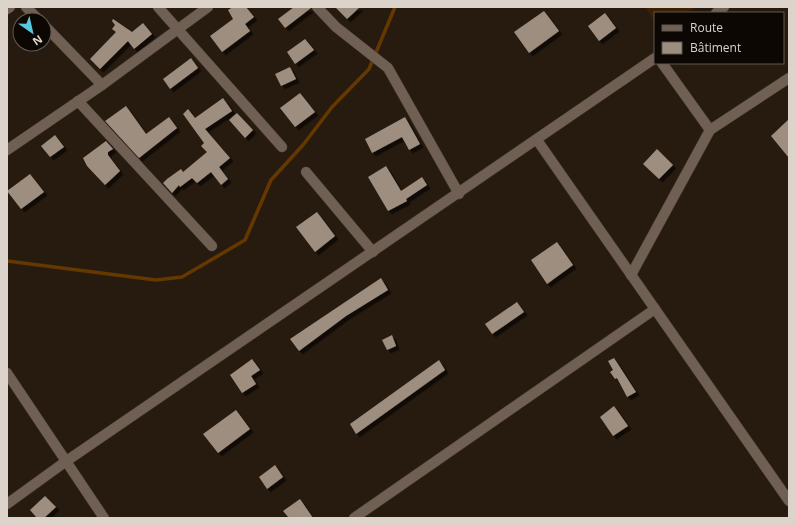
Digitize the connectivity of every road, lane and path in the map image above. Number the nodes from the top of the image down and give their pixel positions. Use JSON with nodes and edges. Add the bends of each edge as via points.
{"nodes":[{"id":1,"x":10,"y":7,"type":"edge"},
{"id":2,"x":158,"y":7,"type":"edge"},
{"id":3,"x":208,"y":7,"type":"edge"},
{"id":4,"x":317,"y":7,"type":"edge"},
{"id":5,"x":7,"y":9,"type":"edge"},
{"id":6,"x":178,"y":28,"type":"junction"},
{"id":7,"x":52,"y":33,"type":"edge"},
{"id":8,"x":654,"y":59,"type":"edge"},
{"id":9,"x":663,"y":64,"type":"edge"},
{"id":10,"x":789,"y":78,"type":"edge"},
{"id":11,"x":102,"y":85,"type":"junction"},
{"id":12,"x":78,"y":101,"type":"junction"},
{"id":13,"x":710,"y":130,"type":"junction"},
{"id":14,"x":537,"y":140,"type":"junction"},
{"id":15,"x":282,"y":147,"type":"dead end"},
{"id":16,"x":7,"y":150,"type":"edge"},
{"id":17,"x":306,"y":172,"type":"dead end"},
{"id":18,"x":459,"y":194,"type":"junction"},
{"id":19,"x":212,"y":246,"type":"dead end"},
{"id":20,"x":373,"y":252,"type":"junction"},
{"id":21,"x":631,"y":275,"type":"junction"},
{"id":22,"x":655,"y":309,"type":"junction"},
{"id":23,"x":7,"y":372,"type":"edge"},
{"id":24,"x":66,"y":462,"type":"junction"},
{"id":25,"x":789,"y":501,"type":"edge"},
{"id":26,"x":7,"y":504,"type":"edge"},
{"id":27,"x":104,"y":518,"type":"edge"},
{"id":28,"x":354,"y":518,"type":"edge"}],
"edges":[{"from":1,"to":5,"type":"street"},
{"from":2,"to":6,"type":"street"},
{"from":3,"to":6,"type":"street"},
{"from":4,"to":18,"type":"street","via":[[336,27],[388,68]]},
{"from":6,"to":11,"type":"street"},
{"from":6,"to":15,"type":"street"},
{"from":7,"to":11,"type":"street"},
{"from":8,"to":14,"type":"street"},
{"from":9,"to":13,"type":"street"},
{"from":10,"to":13,"type":"street"},
{"from":11,"to":12,"type":"street"},
{"from":12,"to":16,"type":"street"},
{"from":12,"to":19,"type":"street"},
{"from":13,"to":21,"type":"street"},
{"from":14,"to":18,"type":"street"},
{"from":14,"to":21,"type":"street"},
{"from":17,"to":20,"type":"street"},
{"from":18,"to":20,"type":"street"},
{"from":20,"to":24,"type":"street"},
{"from":21,"to":22,"type":"street"},
{"from":22,"to":25,"type":"street"},
{"from":22,"to":28,"type":"street"},
{"from":23,"to":24,"type":"street"},
{"from":24,"to":26,"type":"street"},
{"from":24,"to":27,"type":"street"}]}
